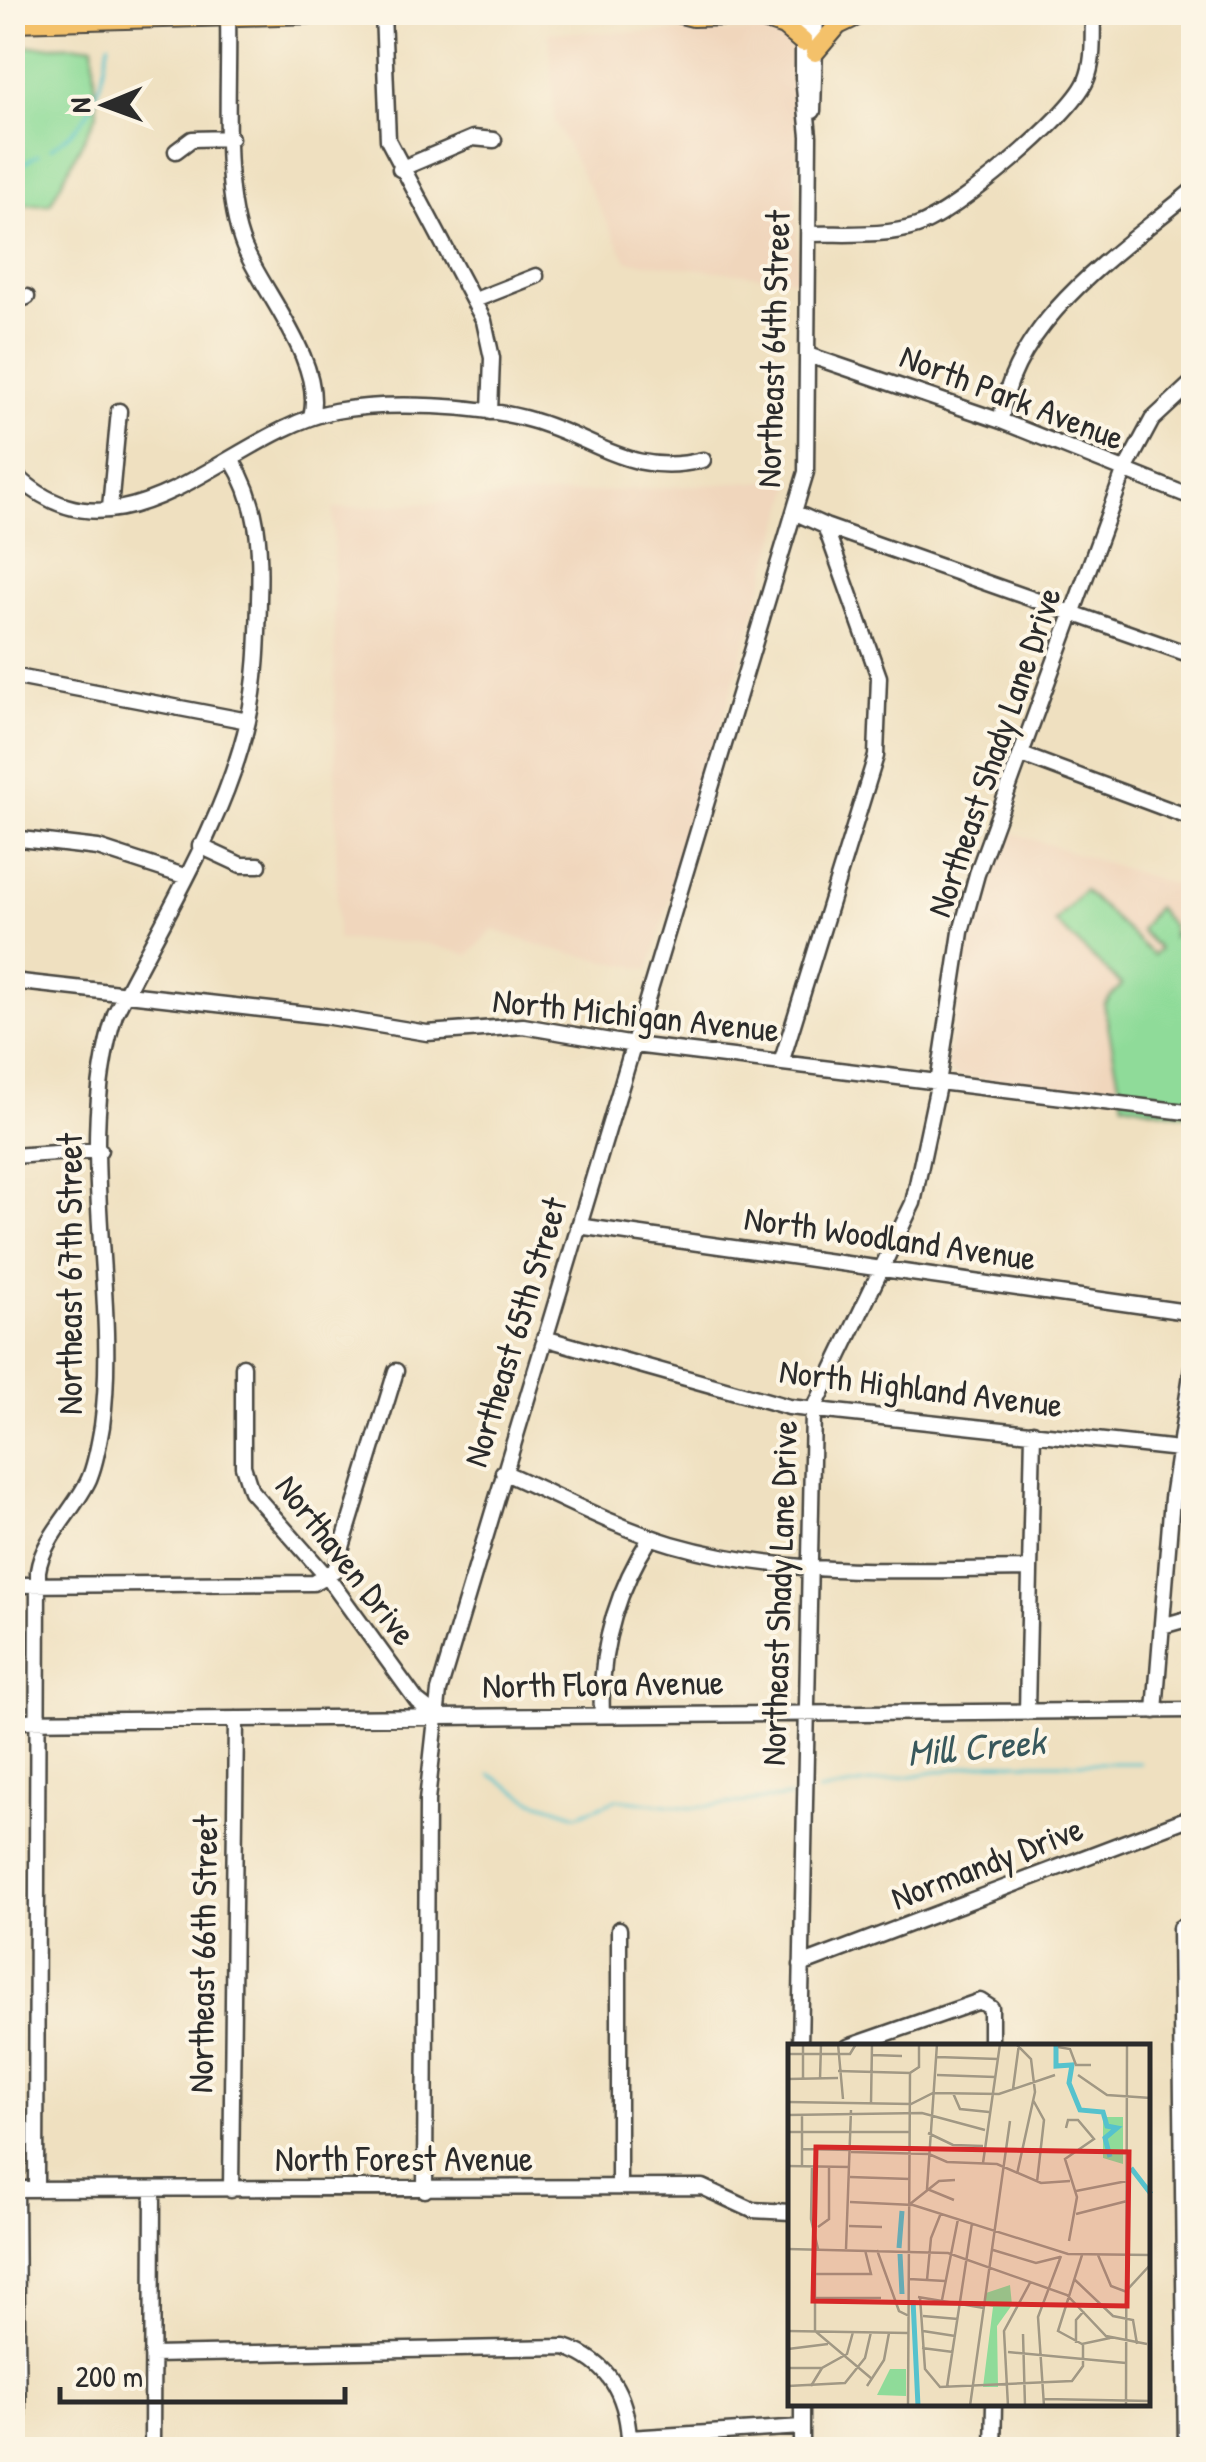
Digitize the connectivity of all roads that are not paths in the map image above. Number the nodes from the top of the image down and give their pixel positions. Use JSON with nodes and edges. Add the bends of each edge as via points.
{"nodes":[{"id":1,"x":386,"y":12,"type":"edge"},
{"id":2,"x":673,"y":12,"type":"edge"},
{"id":3,"x":816,"y":12,"type":"edge"},
{"id":4,"x":892,"y":12,"type":"edge"},
{"id":5,"x":1093,"y":12,"type":"edge"},
{"id":6,"x":803,"y":13,"type":"edge"},
{"id":7,"x":872,"y":13,"type":"edge"},
{"id":8,"x":754,"y":15,"type":"edge"},
{"id":9,"x":228,"y":18,"type":"junction"},
{"id":10,"x":12,"y":22,"type":"edge"},
{"id":11,"x":809,"y":47,"type":"junction"},
{"id":12,"x":231,"y":138,"type":"junction"},
{"id":13,"x":494,"y":140,"type":"dead end"},
{"id":14,"x":176,"y":151,"type":"dead end"},
{"id":15,"x":400,"y":169,"type":"junction"},
{"id":16,"x":1194,"y":188,"type":"edge"},
{"id":17,"x":809,"y":234,"type":"junction"},
{"id":18,"x":536,"y":276,"type":"dead end"},
{"id":19,"x":476,"y":300,"type":"junction"},
{"id":20,"x":808,"y":355,"type":"junction"},
{"id":21,"x":1194,"y":381,"type":"edge"},
{"id":22,"x":119,"y":411,"type":"dead end"},
{"id":23,"x":490,"y":412,"type":"junction"},
{"id":24,"x":311,"y":417,"type":"junction"},
{"id":25,"x":1001,"y":420,"type":"junction"},
{"id":26,"x":232,"y":460,"type":"junction"},
{"id":27,"x":704,"y":460,"type":"dead end"},
{"id":28,"x":12,"y":471,"type":"edge"},
{"id":29,"x":1124,"y":472,"type":"junction"},
{"id":30,"x":1194,"y":498,"type":"edge"},
{"id":31,"x":110,"y":508,"type":"junction"},
{"id":32,"x":796,"y":514,"type":"junction"},
{"id":33,"x":825,"y":526,"type":"junction"},
{"id":34,"x":1076,"y":612,"type":"junction"},
{"id":35,"x":1194,"y":656,"type":"edge"},
{"id":36,"x":12,"y":676,"type":"edge"},
{"id":37,"x":248,"y":721,"type":"junction"},
{"id":38,"x":1022,"y":755,"type":"junction"},
{"id":39,"x":1194,"y":820,"type":"edge"},
{"id":40,"x":12,"y":838,"type":"edge"},
{"id":41,"x":200,"y":846,"type":"junction"},
{"id":42,"x":259,"y":866,"type":"dead end"},
{"id":43,"x":184,"y":876,"type":"junction"},
{"id":44,"x":12,"y":981,"type":"edge"},
{"id":45,"x":125,"y":995,"type":"junction"},
{"id":46,"x":634,"y":1045,"type":"junction"},
{"id":47,"x":782,"y":1060,"type":"junction"},
{"id":48,"x":938,"y":1082,"type":"junction"},
{"id":49,"x":1194,"y":1113,"type":"edge"},
{"id":50,"x":100,"y":1150,"type":"junction"},
{"id":51,"x":12,"y":1156,"type":"edge"},
{"id":52,"x":578,"y":1226,"type":"junction"},
{"id":53,"x":882,"y":1267,"type":"junction"},
{"id":54,"x":1194,"y":1312,"type":"edge"},
{"id":55,"x":544,"y":1338,"type":"junction"},
{"id":56,"x":1194,"y":1355,"type":"edge"},
{"id":57,"x":243,"y":1366,"type":"dead end"},
{"id":58,"x":396,"y":1371,"type":"dead end"},
{"id":59,"x":812,"y":1410,"type":"junction"},
{"id":60,"x":1033,"y":1432,"type":"junction"},
{"id":61,"x":1180,"y":1449,"type":"junction"},
{"id":62,"x":503,"y":1472,"type":"junction"},
{"id":63,"x":651,"y":1536,"type":"junction"},
{"id":64,"x":1028,"y":1569,"type":"junction"},
{"id":65,"x":812,"y":1570,"type":"junction"},
{"id":66,"x":328,"y":1578,"type":"junction"},
{"id":67,"x":39,"y":1584,"type":"junction"},
{"id":68,"x":12,"y":1585,"type":"edge"},
{"id":69,"x":1194,"y":1617,"type":"edge"},
{"id":70,"x":1162,"y":1626,"type":"junction"},
{"id":71,"x":1194,"y":1710,"type":"edge"},
{"id":72,"x":1154,"y":1711,"type":"junction"},
{"id":73,"x":805,"y":1712,"type":"junction"},
{"id":74,"x":1027,"y":1712,"type":"junction"},
{"id":75,"x":602,"y":1715,"type":"junction"},
{"id":76,"x":436,"y":1716,"type":"junction"},
{"id":77,"x":236,"y":1719,"type":"junction"},
{"id":78,"x":40,"y":1721,"type":"junction"},
{"id":79,"x":12,"y":1722,"type":"edge"},
{"id":80,"x":1194,"y":1816,"type":"edge"},
{"id":81,"x":1180,"y":1928,"type":"dead end"},
{"id":82,"x":620,"y":1930,"type":"dead end"},
{"id":83,"x":801,"y":1965,"type":"junction"},
{"id":84,"x":800,"y":2044,"type":"edge"},
{"id":85,"x":856,"y":2044,"type":"edge"},
{"id":86,"x":992,"y":2044,"type":"edge"},
{"id":87,"x":14,"y":2188,"type":"edge"},
{"id":88,"x":36,"y":2188,"type":"junction"},
{"id":89,"x":618,"y":2188,"type":"junction"},
{"id":90,"x":152,"y":2189,"type":"junction"},
{"id":91,"x":230,"y":2190,"type":"junction"},
{"id":92,"x":425,"y":2190,"type":"junction"},
{"id":93,"x":788,"y":2212,"type":"edge"},
{"id":94,"x":152,"y":2354,"type":"junction"},
{"id":95,"x":802,"y":2407,"type":"edge"},
{"id":96,"x":994,"y":2407,"type":"edge"},
{"id":97,"x":802,"y":2427,"type":"junction"},
{"id":98,"x":626,"y":2444,"type":"edge"},
{"id":99,"x":18,"y":2450,"type":"edge"},
{"id":100,"x":152,"y":2450,"type":"edge"},
{"id":101,"x":802,"y":2450,"type":"edge"},
{"id":102,"x":994,"y":2450,"type":"edge"},
{"id":103,"x":1186,"y":2450,"type":"edge"}],
"edges":[{"from":1,"to":9,"type":"main road"},
{"from":1,"to":15,"type":"street","via":[[384,122]]},
{"from":2,"to":8,"type":"main road"},
{"from":3,"to":6,"type":"main road"},
{"from":3,"to":7,"type":"main road"},
{"from":3,"to":11,"type":"street","name":"Northeast 64th Street"},
{"from":4,"to":7,"type":"main road"},
{"from":5,"to":17,"type":"street","via":[[1087,78],[1051,127],[930,220],[887,232]]},
{"from":6,"to":8,"type":"main road"},
{"from":6,"to":11,"type":"street","name":"Northeast 64th Street"},
{"from":7,"to":11,"type":"main road","via":[[852,16]]},
{"from":8,"to":11,"type":"main road","via":[[784,26]]},
{"from":9,"to":10,"type":"main road"},
{"from":9,"to":12,"type":"street"},
{"from":11,"to":17,"type":"street","name":"Northeast 64th Street"},
{"from":12,"to":14,"type":"street","via":[[192,139]]},
{"from":12,"to":24,"type":"street","via":[[236,220],[302,359]]},
{"from":13,"to":15,"type":"street","via":[[474,138]]},
{"from":15,"to":19,"type":"street"},
{"from":16,"to":25,"type":"street","via":[[1054,315],[1015,372]]},
{"from":17,"to":20,"type":"street","name":"Northeast 64th Street"},
{"from":18,"to":19,"type":"street"},
{"from":19,"to":23,"type":"street","via":[[492,358]]},
{"from":20,"to":25,"type":"street","name":"North Park Avenue"},
{"from":20,"to":32,"type":"street","name":"Northeast 64th Street","via":[[806,472]]},
{"from":21,"to":29,"type":"street","name":"Northeast Shady Lane Drive","via":[[1152,420]]},
{"from":22,"to":31,"type":"street"},
{"from":23,"to":24,"type":"street","via":[[359,408]]},
{"from":23,"to":27,"type":"street","via":[[536,421],[628,460],[679,466]]},
{"from":24,"to":26,"type":"street"},
{"from":25,"to":29,"type":"street","name":"North Park Avenue"},
{"from":26,"to":31,"type":"street","via":[[176,491]]},
{"from":26,"to":37,"type":"street","name":"Northeast 67th Street","via":[[254,506],[258,538],[258,656]]},
{"from":28,"to":31,"type":"street","via":[[49,499]]},
{"from":29,"to":30,"type":"street","name":"North Park Avenue"},
{"from":29,"to":34,"type":"street","name":"Northeast Shady Lane Drive"},
{"from":32,"to":33,"type":"street","name":"Northeast 64th Street"},
{"from":32,"to":46,"type":"street","name":"Northeast 65th Street"},
{"from":33,"to":34,"type":"street"},
{"from":33,"to":47,"type":"street","name":"Northeast 64th Street","via":[[880,677],[881,722]]},
{"from":34,"to":35,"type":"street"},
{"from":34,"to":38,"type":"street","name":"Northeast Shady Lane Drive"},
{"from":36,"to":37,"type":"street"},
{"from":37,"to":41,"type":"street","name":"Northeast 67th Street"},
{"from":38,"to":39,"type":"street"},
{"from":38,"to":48,"type":"street","name":"Northeast Shady Lane Drive","via":[[960,932]]},
{"from":40,"to":43,"type":"street","via":[[98,848]]},
{"from":41,"to":42,"type":"street"},
{"from":41,"to":43,"type":"street","name":"Northeast 67th Street"},
{"from":43,"to":45,"type":"street","name":"Northeast 67th Street"},
{"from":44,"to":45,"type":"street","name":"North Michigan Avenue"},
{"from":45,"to":46,"type":"street","name":"North Michigan Avenue","via":[[428,1033],[506,1025]]},
{"from":45,"to":50,"type":"street","name":"Northeast 67th Street","via":[[102,1065]]},
{"from":46,"to":47,"type":"street","name":"North Michigan Avenue"},
{"from":46,"to":52,"type":"street","name":"Northeast 65th Street"},
{"from":47,"to":48,"type":"street","name":"North Michigan Avenue"},
{"from":48,"to":49,"type":"street","name":"North Michigan Avenue"},
{"from":48,"to":53,"type":"street","name":"Northeast Shady Lane Drive","via":[[912,1203]]},
{"from":50,"to":51,"type":"street"},
{"from":50,"to":67,"type":"street","name":"Northeast 67th Street","via":[[101,1430],[89,1478],[42,1553]]},
{"from":52,"to":53,"type":"street","name":"North Woodland Avenue"},
{"from":52,"to":55,"type":"street","name":"Northeast 65th Street"},
{"from":53,"to":54,"type":"street","name":"North Woodland Avenue"},
{"from":53,"to":59,"type":"street","name":"Northeast Shady Lane Drive"},
{"from":55,"to":59,"type":"street","name":"North Highland Avenue"},
{"from":55,"to":62,"type":"street","name":"Northeast 65th Street"},
{"from":56,"to":61,"type":"street"},
{"from":57,"to":66,"type":"street","name":"Northaven Drive","via":[[248,1485]]},
{"from":58,"to":66,"type":"street"},
{"from":59,"to":60,"type":"street","name":"North Highland Avenue"},
{"from":59,"to":65,"type":"street","name":"Northeast Shady Lane Drive"},
{"from":60,"to":61,"type":"street","name":"North Highland Avenue"},
{"from":60,"to":64,"type":"street"},
{"from":61,"to":70,"type":"street"},
{"from":62,"to":63,"type":"street"},
{"from":62,"to":76,"type":"street","name":"Northeast 65th Street"},
{"from":63,"to":65,"type":"street"},
{"from":63,"to":75,"type":"street","via":[[610,1626],[600,1679]]},
{"from":64,"to":65,"type":"street"},
{"from":64,"to":74,"type":"street"},
{"from":65,"to":73,"type":"street","name":"Northeast Shady Lane Drive"},
{"from":66,"to":67,"type":"street","via":[[313,1584]]},
{"from":66,"to":76,"type":"street","name":"Northaven Drive"},
{"from":67,"to":68,"type":"street"},
{"from":67,"to":78,"type":"street","name":"Northeast 67th Street"},
{"from":69,"to":70,"type":"street"},
{"from":70,"to":72,"type":"street"},
{"from":71,"to":72,"type":"street","name":"North Flora Avenue"},
{"from":72,"to":74,"type":"street","name":"North Flora Avenue"},
{"from":73,"to":74,"type":"street","name":"North Flora Avenue"},
{"from":73,"to":75,"type":"street","name":"North Flora Avenue"},
{"from":73,"to":83,"type":"street","name":"Northeast Shady Lane Drive"},
{"from":75,"to":76,"type":"street","name":"North Flora Avenue"},
{"from":76,"to":77,"type":"street","name":"North Flora Avenue"},
{"from":76,"to":92,"type":"street","name":"Northeast 65th Street","via":[[427,1800]]},
{"from":77,"to":78,"type":"street","name":"North Flora Avenue"},
{"from":77,"to":91,"type":"street","name":"Northeast 66th Street"},
{"from":78,"to":79,"type":"street","name":"North Flora Avenue"},
{"from":78,"to":88,"type":"street","name":"Northeast 67th Street"},
{"from":80,"to":83,"type":"street","name":"Normandy Drive"},
{"from":81,"to":103,"type":"street"},
{"from":82,"to":89,"type":"street"},
{"from":83,"to":84,"type":"street","name":"Northeast Shady Lane Drive"},
{"from":85,"to":86,"type":"street","via":[[974,2002],[991,2008]]},
{"from":87,"to":88,"type":"street","name":"North Forest Avenue"},
{"from":87,"to":99,"type":"street"},
{"from":88,"to":90,"type":"street","name":"North Forest Avenue"},
{"from":89,"to":92,"type":"street","name":"North Forest Avenue"},
{"from":89,"to":93,"type":"street","name":"North Forest Avenue","via":[[702,2187],[752,2210]]},
{"from":90,"to":91,"type":"street","name":"North Forest Avenue"},
{"from":90,"to":94,"type":"street"},
{"from":91,"to":92,"type":"street","name":"North Forest Avenue"},
{"from":94,"to":98,"type":"street","via":[[566,2347],[597,2362],[616,2384],[626,2410]]},
{"from":94,"to":100,"type":"street"},
{"from":95,"to":97,"type":"street"},
{"from":96,"to":102,"type":"street"},
{"from":97,"to":98,"type":"street","via":[[684,2431]]},
{"from":97,"to":101,"type":"street"}]}
